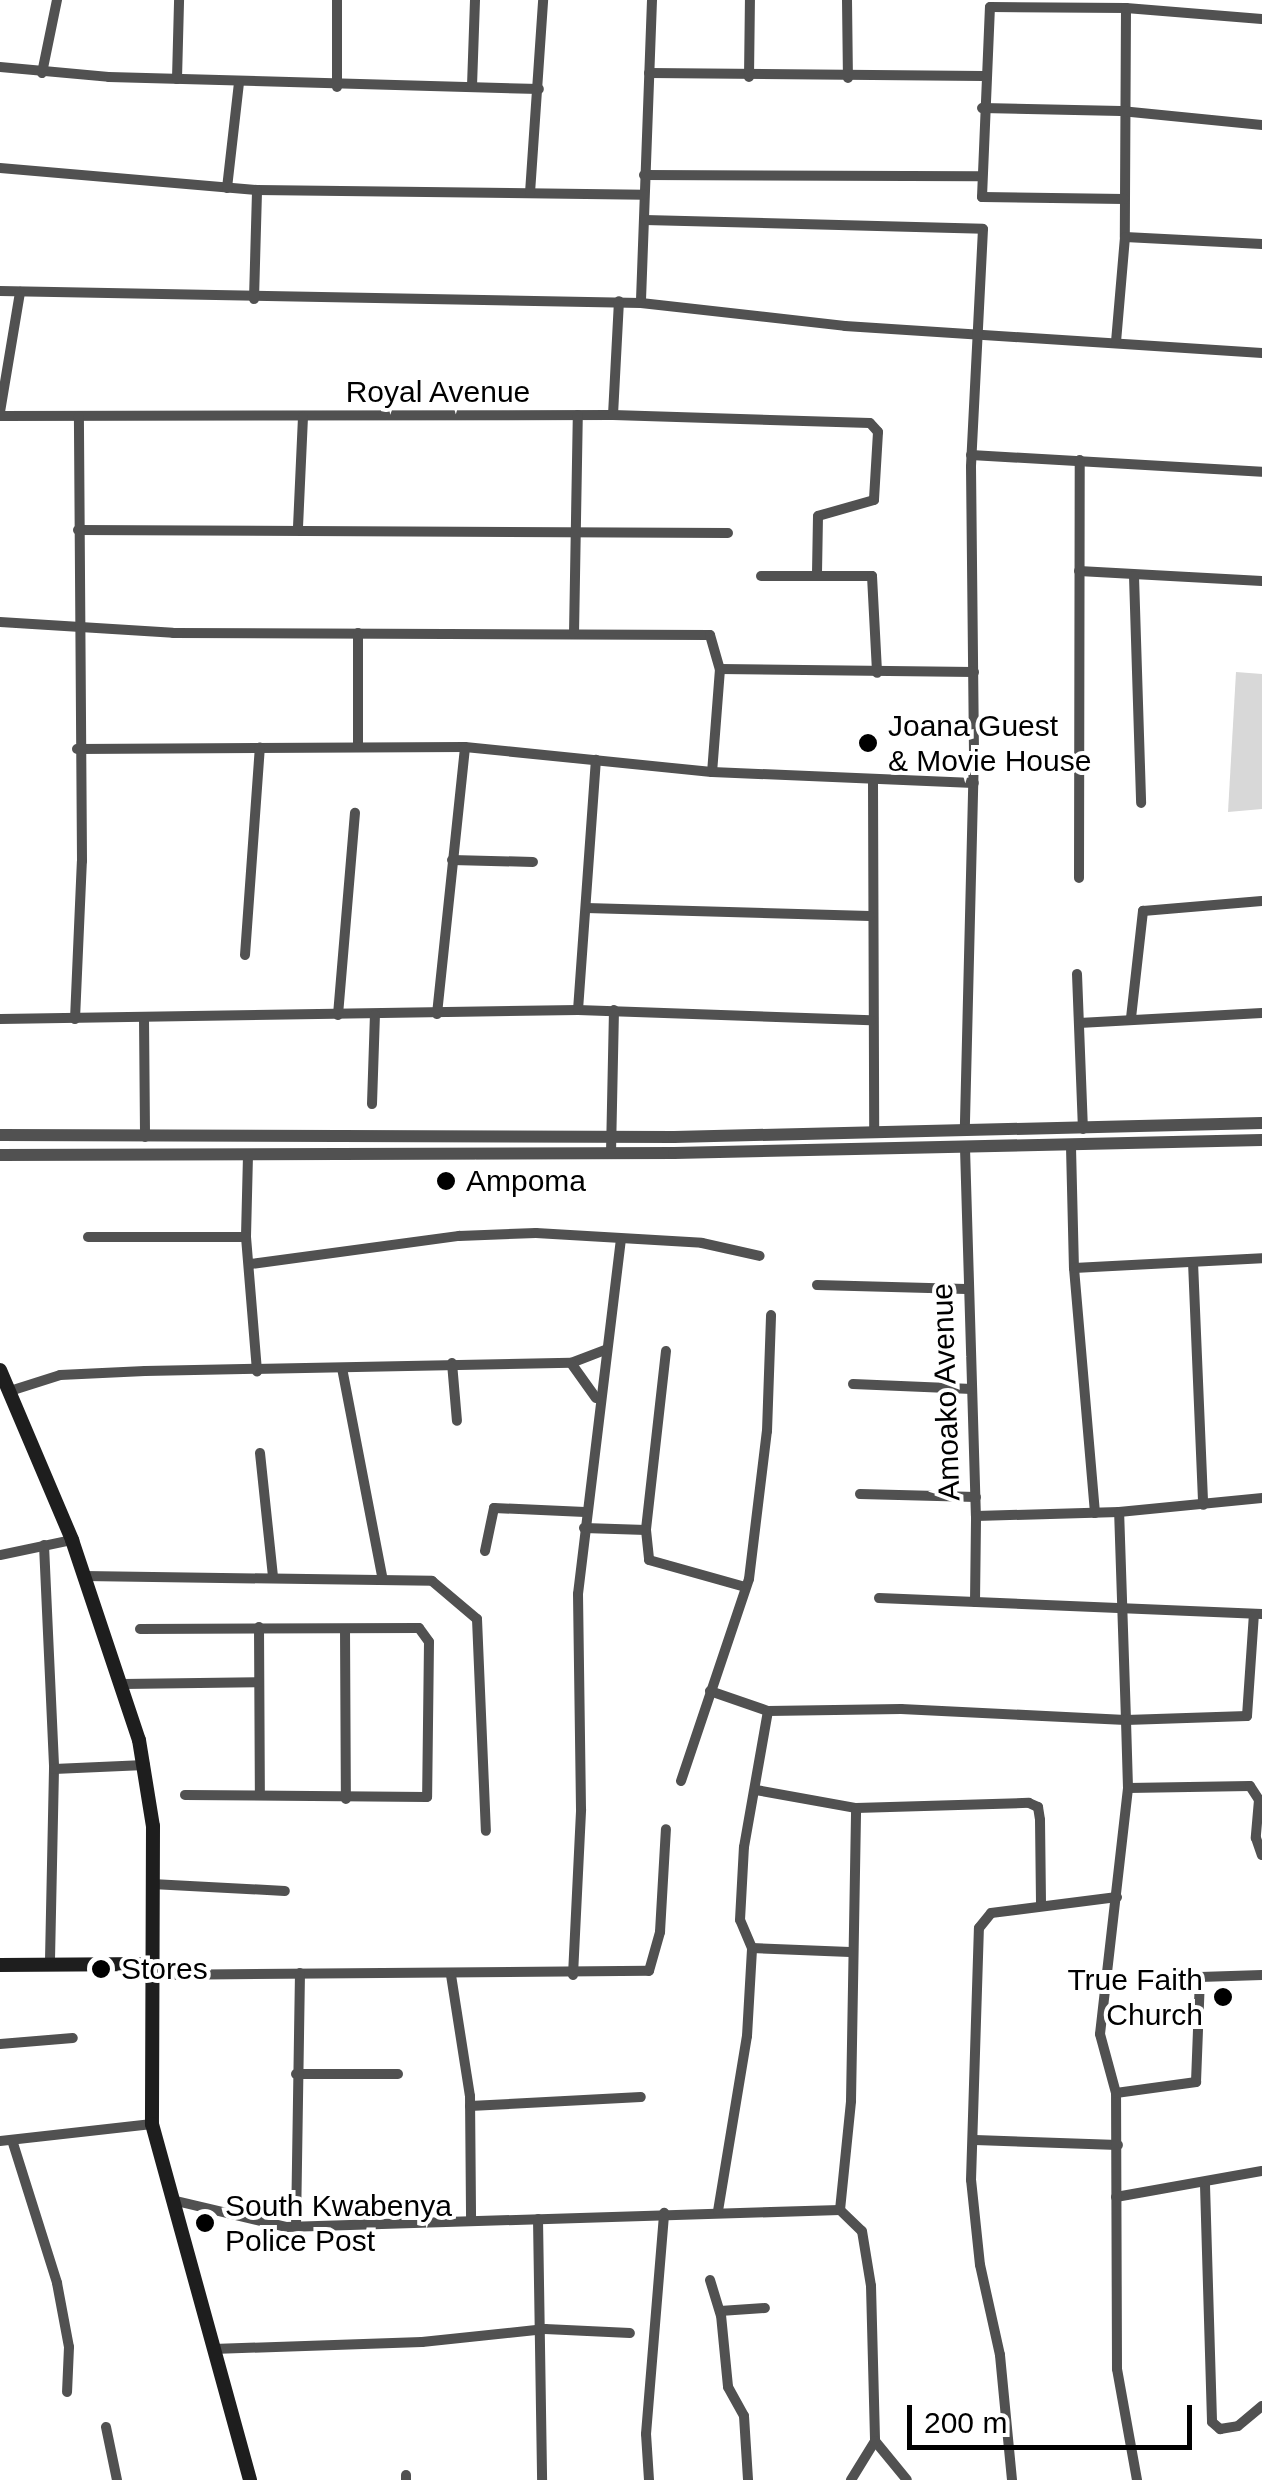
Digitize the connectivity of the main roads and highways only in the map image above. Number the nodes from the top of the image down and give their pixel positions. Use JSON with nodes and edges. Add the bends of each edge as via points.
{"nodes":[{"id":1,"x":0,"y":1370,"type":"edge"},
{"id":2,"x":0,"y":1965,"type":"edge"},
{"id":3,"x":152,"y":1970,"type":"junction"},
{"id":4,"x":250,"y":2480,"type":"edge"}],
"edges":[{"from":1,"to":3,"type":"main road","via":[[72,1540],[144,1766]]},
{"from":2,"to":3,"type":"main road"},
{"from":3,"to":4,"type":"main road","via":[[152,2124]]}]}
